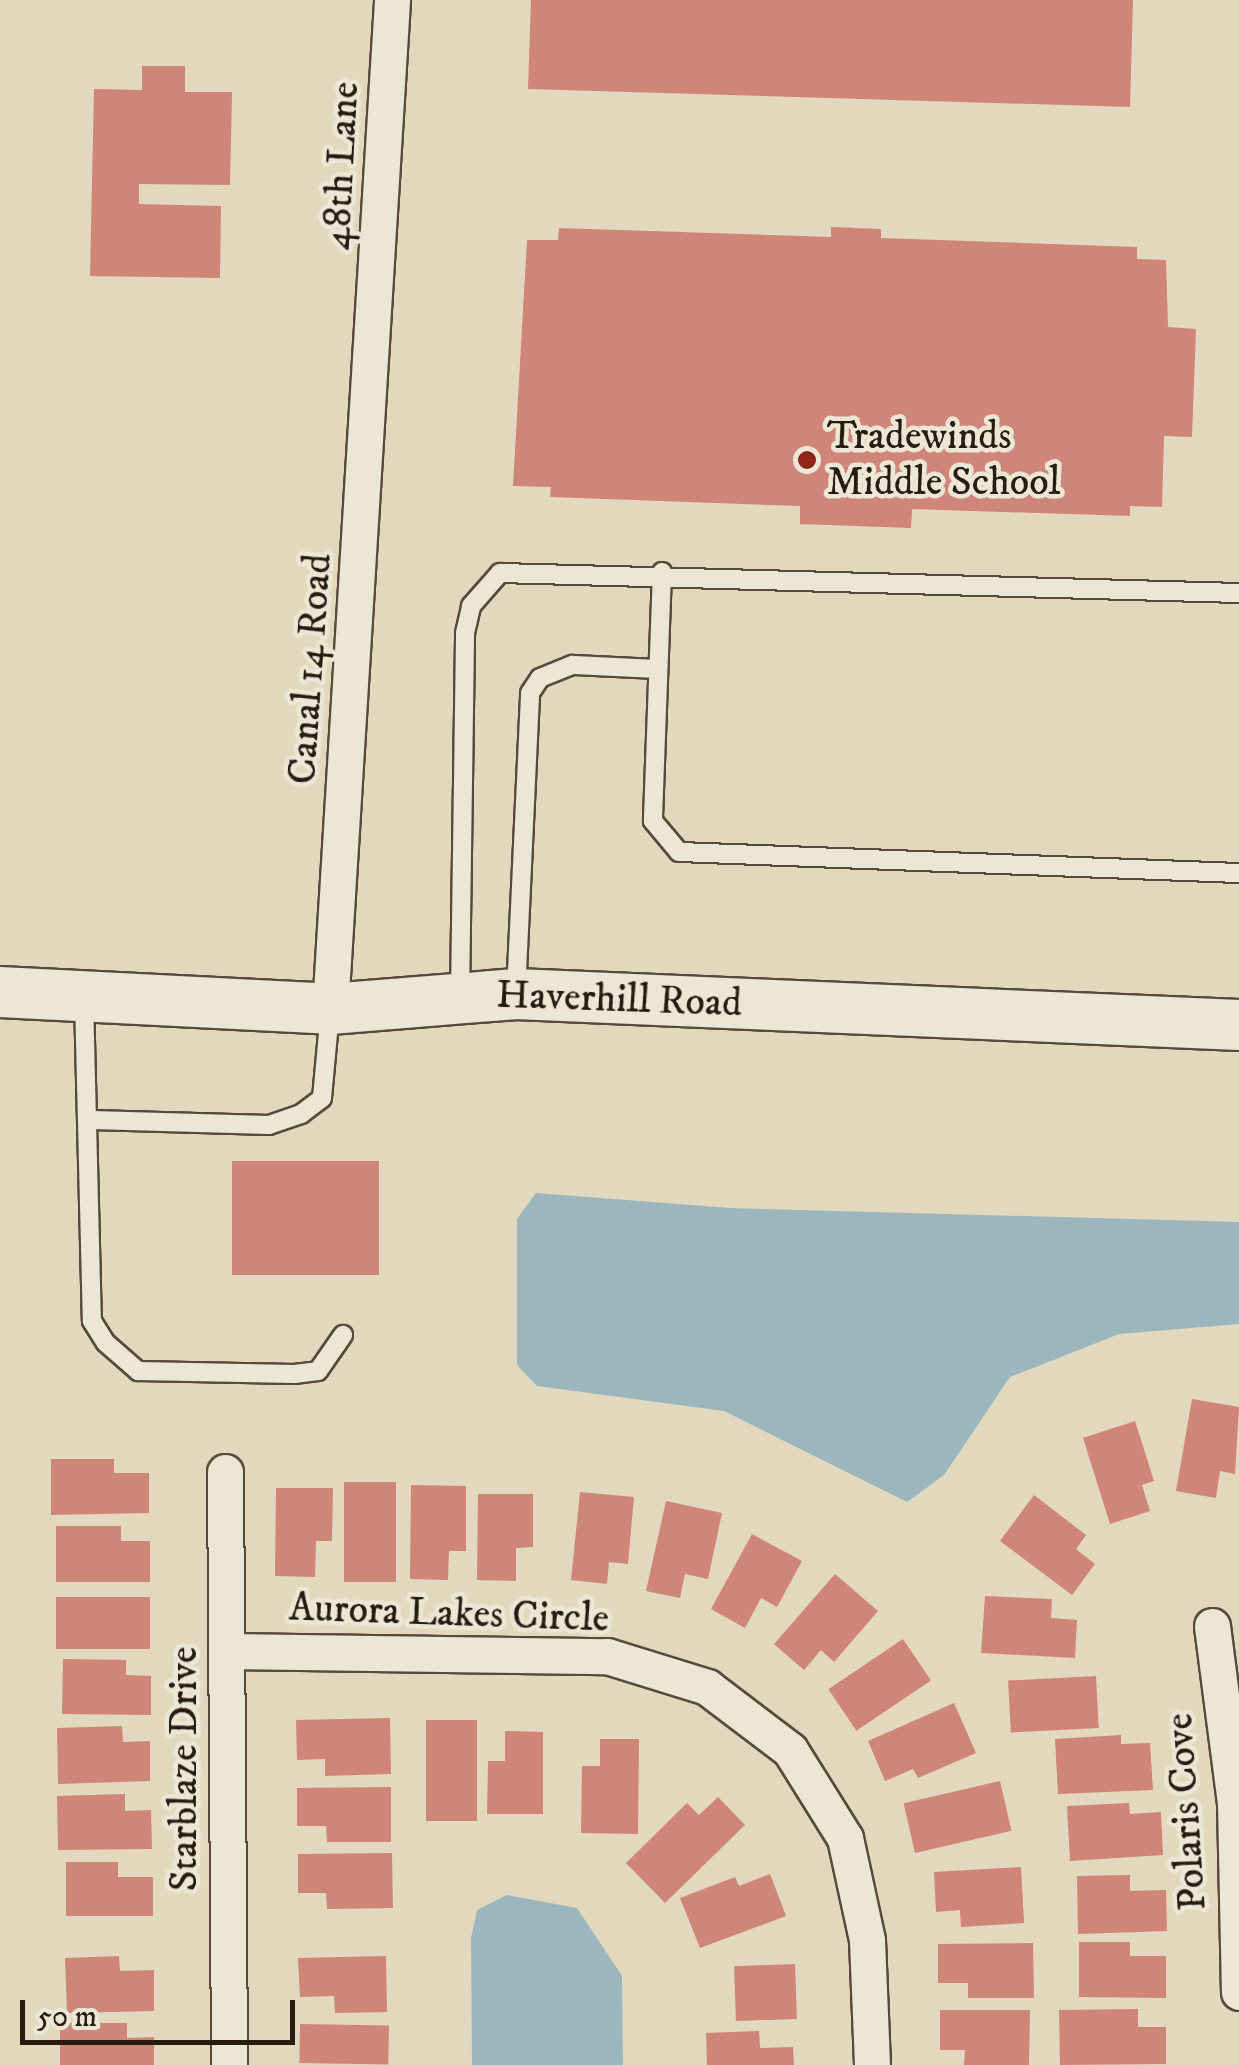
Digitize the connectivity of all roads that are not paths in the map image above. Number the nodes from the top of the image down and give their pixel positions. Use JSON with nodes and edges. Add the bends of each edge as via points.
{"nodes":[{"id":1,"x":392,"y":0,"type":"edge"},
{"id":2,"x":376,"y":335,"type":"joint"},
{"id":3,"x":662,"y":572,"type":"junction"},
{"id":4,"x":1239,"y":593,"type":"edge"},
{"id":5,"x":658,"y":669,"type":"junction"},
{"id":6,"x":1239,"y":873,"type":"edge"},
{"id":7,"x":0,"y":992,"type":"edge"},
{"id":8,"x":83,"y":994,"type":"junction"},
{"id":9,"x":516,"y":994,"type":"junction"},
{"id":10,"x":460,"y":997,"type":"junction"},
{"id":11,"x":330,"y":1009,"type":"junction"},
{"id":12,"x":1239,"y":1025,"type":"edge"},
{"id":13,"x":92,"y":1120,"type":"junction"},
{"id":14,"x":344,"y":1334,"type":"dead end"},
{"id":15,"x":225,"y":1472,"type":"dead end"},
{"id":16,"x":1212,"y":1626,"type":"dead end"},
{"id":17,"x":227,"y":1651,"type":"junction"},
{"id":18,"x":1239,"y":1992,"type":"edge"},
{"id":19,"x":229,"y":2065,"type":"edge"},
{"id":20,"x":872,"y":2065,"type":"edge"}],
"edges":[{"from":1,"to":2,"type":"street","name":"48th Lane"},
{"from":2,"to":11,"type":"street","name":"Canal 14 Road"},
{"from":3,"to":4,"type":"lane"},
{"from":3,"to":5,"type":"lane"},
{"from":3,"to":10,"type":"lane","via":[[500,573],[471,606]]},
{"from":5,"to":6,"type":"lane","via":[[653,821],[679,852]]},
{"from":5,"to":9,"type":"lane","via":[[572,665],[540,678],[530,693]]},
{"from":7,"to":8,"type":"street","name":"Haverhill Road"},
{"from":8,"to":11,"type":"street","name":"Haverhill Road"},
{"from":8,"to":13,"type":"lane"},
{"from":9,"to":10,"type":"street","name":"Haverhill Road"},
{"from":9,"to":12,"type":"street","name":"Haverhill Road"},
{"from":10,"to":11,"type":"street","name":"Haverhill Road"},
{"from":11,"to":13,"type":"lane","via":[[322,1098],[268,1125]]},
{"from":13,"to":14,"type":"lane","via":[[92,1321],[138,1371],[318,1370]]},
{"from":15,"to":17,"type":"street","name":"Starblaze Drive"},
{"from":16,"to":18,"type":"street","name":"Polaris Cove","via":[[1235,1803]]},
{"from":17,"to":19,"type":"street","name":"Starblaze Drive"},
{"from":17,"to":20,"type":"street","name":"Aurora Lakes Circle","via":[[608,1656],[707,1687],[790,1750],[845,1838],[866,1940]]}]}
